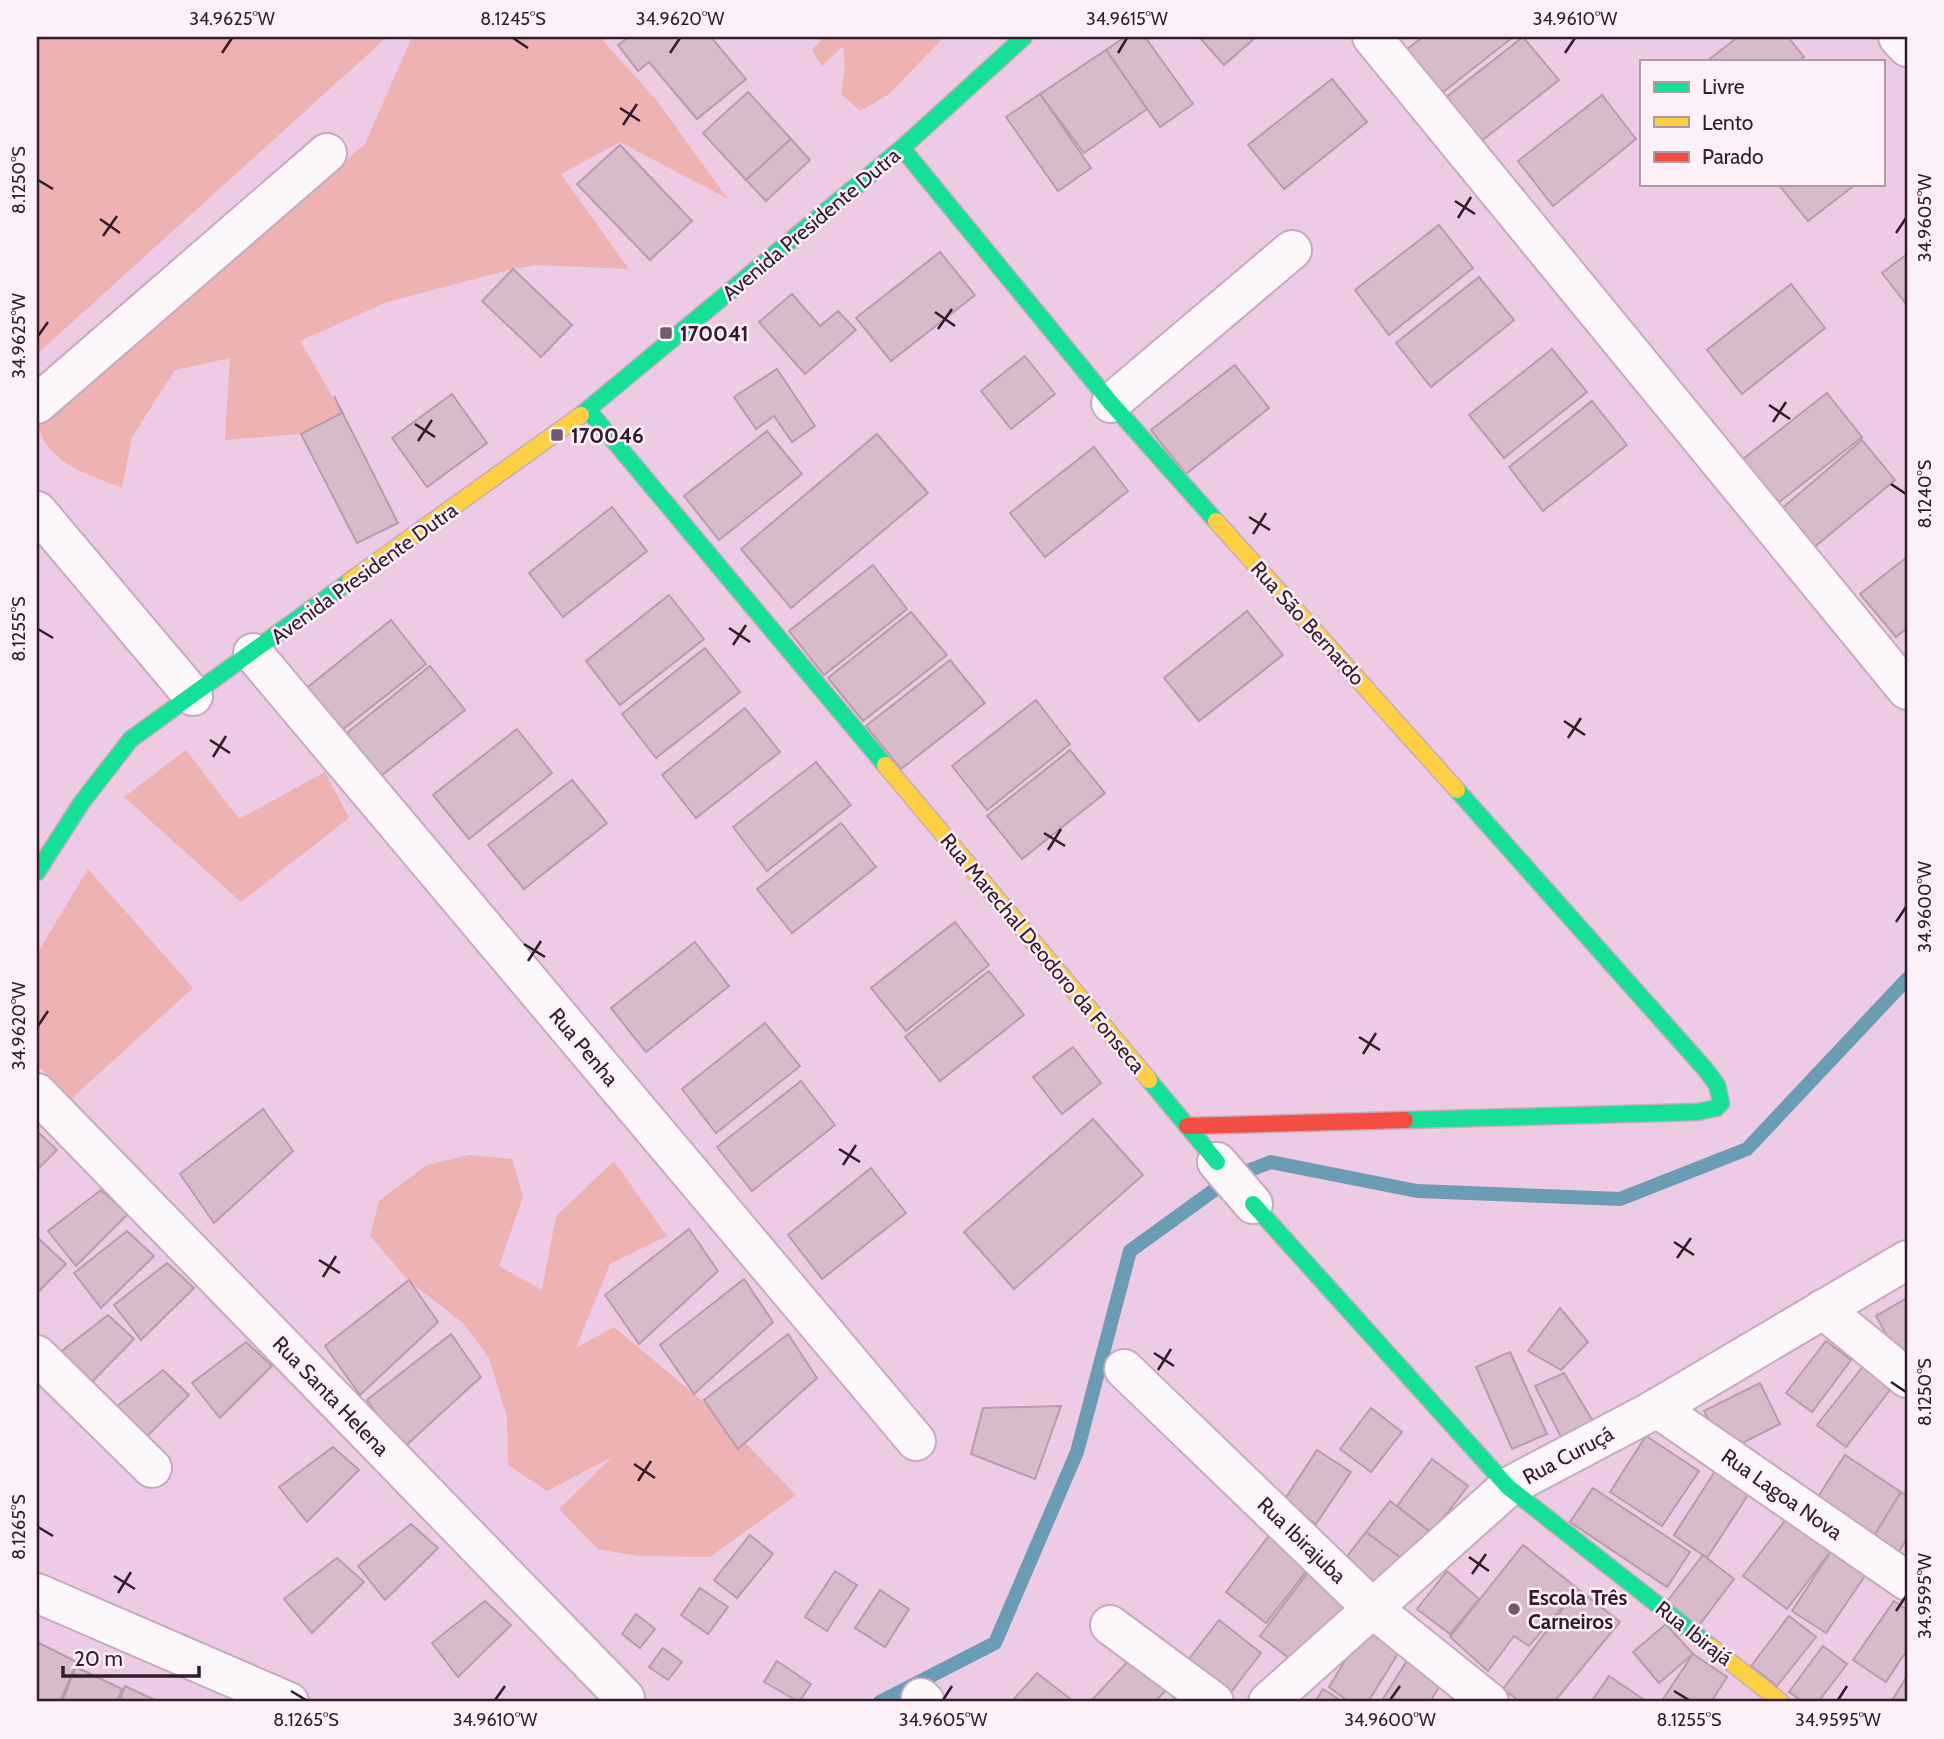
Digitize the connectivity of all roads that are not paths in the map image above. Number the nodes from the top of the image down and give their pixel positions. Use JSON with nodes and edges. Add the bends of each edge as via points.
{"nodes":[{"id":1,"x":1024,"y":37,"type":"edge"},
{"id":2,"x":1372,"y":37,"type":"edge"},
{"id":3,"x":1898,"y":37,"type":"edge"},
{"id":4,"x":1907,"y":47,"type":"edge"},
{"id":5,"x":902,"y":148,"type":"junction"},
{"id":6,"x":327,"y":153,"type":"dead end"},
{"id":7,"x":1292,"y":250,"type":"dead end"},
{"id":8,"x":1111,"y":403,"type":"junction"},
{"id":9,"x":37,"y":404,"type":"edge"},
{"id":10,"x":588,"y":410,"type":"junction"},
{"id":11,"x":37,"y":511,"type":"edge"},
{"id":12,"x":253,"y":653,"type":"junction"},
{"id":13,"x":1907,"y":690,"type":"edge"},
{"id":14,"x":193,"y":696,"type":"junction"},
{"id":15,"x":37,"y":873,"type":"edge"},
{"id":16,"x":37,"y":1093,"type":"edge"},
{"id":17,"x":1187,"y":1126,"type":"junction"},
{"id":18,"x":1217,"y":1162,"type":"joint"},
{"id":19,"x":1253,"y":1204,"type":"joint"},
{"id":20,"x":1907,"y":1260,"type":"edge"},
{"id":21,"x":1822,"y":1309,"type":"junction"},
{"id":22,"x":37,"y":1355,"type":"edge"},
{"id":23,"x":1124,"y":1369,"type":"dead end"},
{"id":24,"x":1907,"y":1377,"type":"edge"},
{"id":25,"x":1657,"y":1408,"type":"junction"},
{"id":26,"x":916,"y":1441,"type":"dead end"},
{"id":27,"x":152,"y":1468,"type":"dead end"},
{"id":28,"x":1508,"y":1487,"type":"junction"},
{"id":29,"x":1907,"y":1581,"type":"edge"},
{"id":30,"x":37,"y":1593,"type":"edge"},
{"id":31,"x":1372,"y":1608,"type":"junction"},
{"id":32,"x":1110,"y":1625,"type":"dead end"},
{"id":33,"x":625,"y":1698,"type":"dead end"},
{"id":34,"x":289,"y":1702,"type":"edge"},
{"id":35,"x":1214,"y":1702,"type":"edge"},
{"id":36,"x":1268,"y":1702,"type":"edge"},
{"id":37,"x":1489,"y":1702,"type":"edge"},
{"id":38,"x":1781,"y":1702,"type":"edge"}],
"edges":[{"from":1,"to":5,"type":"street","name":"Avenida Presidente Dutra"},
{"from":2,"to":13,"type":"street"},
{"from":3,"to":4,"type":"street"},
{"from":5,"to":8,"type":"street","name":"Rua São Bernardo"},
{"from":5,"to":10,"type":"street","name":"Avenida Presidente Dutra"},
{"from":6,"to":9,"type":"street"},
{"from":7,"to":8,"type":"street"},
{"from":8,"to":17,"type":"street","name":"Rua São Bernardo","via":[[1723,1090],[1724,1097],[1711,1110],[1670,1113]]},
{"from":10,"to":12,"type":"street","name":"Avenida Presidente Dutra"},
{"from":10,"to":17,"type":"street","name":"Rua Marechal Deodoro da Fonseca"},
{"from":11,"to":14,"type":"street"},
{"from":12,"to":14,"type":"street","name":"Avenida Presidente Dutra"},
{"from":12,"to":26,"type":"street","name":"Rua Penha"},
{"from":14,"to":15,"type":"street","name":"Avenida Presidente Dutra","via":[[131,739],[82,802]]},
{"from":16,"to":33,"type":"street","name":"Rua Santa Helena"},
{"from":17,"to":18,"type":"street","name":"Rua Marechal Deodoro da Fonseca"},
{"from":18,"to":19,"type":"street","name":"Rua Marechal Deodoro da Fonseca"},
{"from":19,"to":28,"type":"street","name":"Rua Marechal Deodoro da Fonseca"},
{"from":20,"to":21,"type":"street","name":"Rua Curuçá"},
{"from":21,"to":24,"type":"street"},
{"from":21,"to":25,"type":"street","name":"Rua Curuçá"},
{"from":22,"to":27,"type":"street"},
{"from":23,"to":31,"type":"street","name":"Rua Ibirajuba"},
{"from":25,"to":28,"type":"street","name":"Rua Curuçá"},
{"from":25,"to":29,"type":"street","name":"Rua Lagoa Nova"},
{"from":28,"to":31,"type":"street","name":"Rua Curuçá"},
{"from":28,"to":38,"type":"street","name":"Rua Ibirajá"},
{"from":30,"to":34,"type":"street"},
{"from":31,"to":36,"type":"street","name":"Rua Curuçá"},
{"from":31,"to":37,"type":"street","name":"Rua Ibirajuba"},
{"from":32,"to":35,"type":"street"}]}
